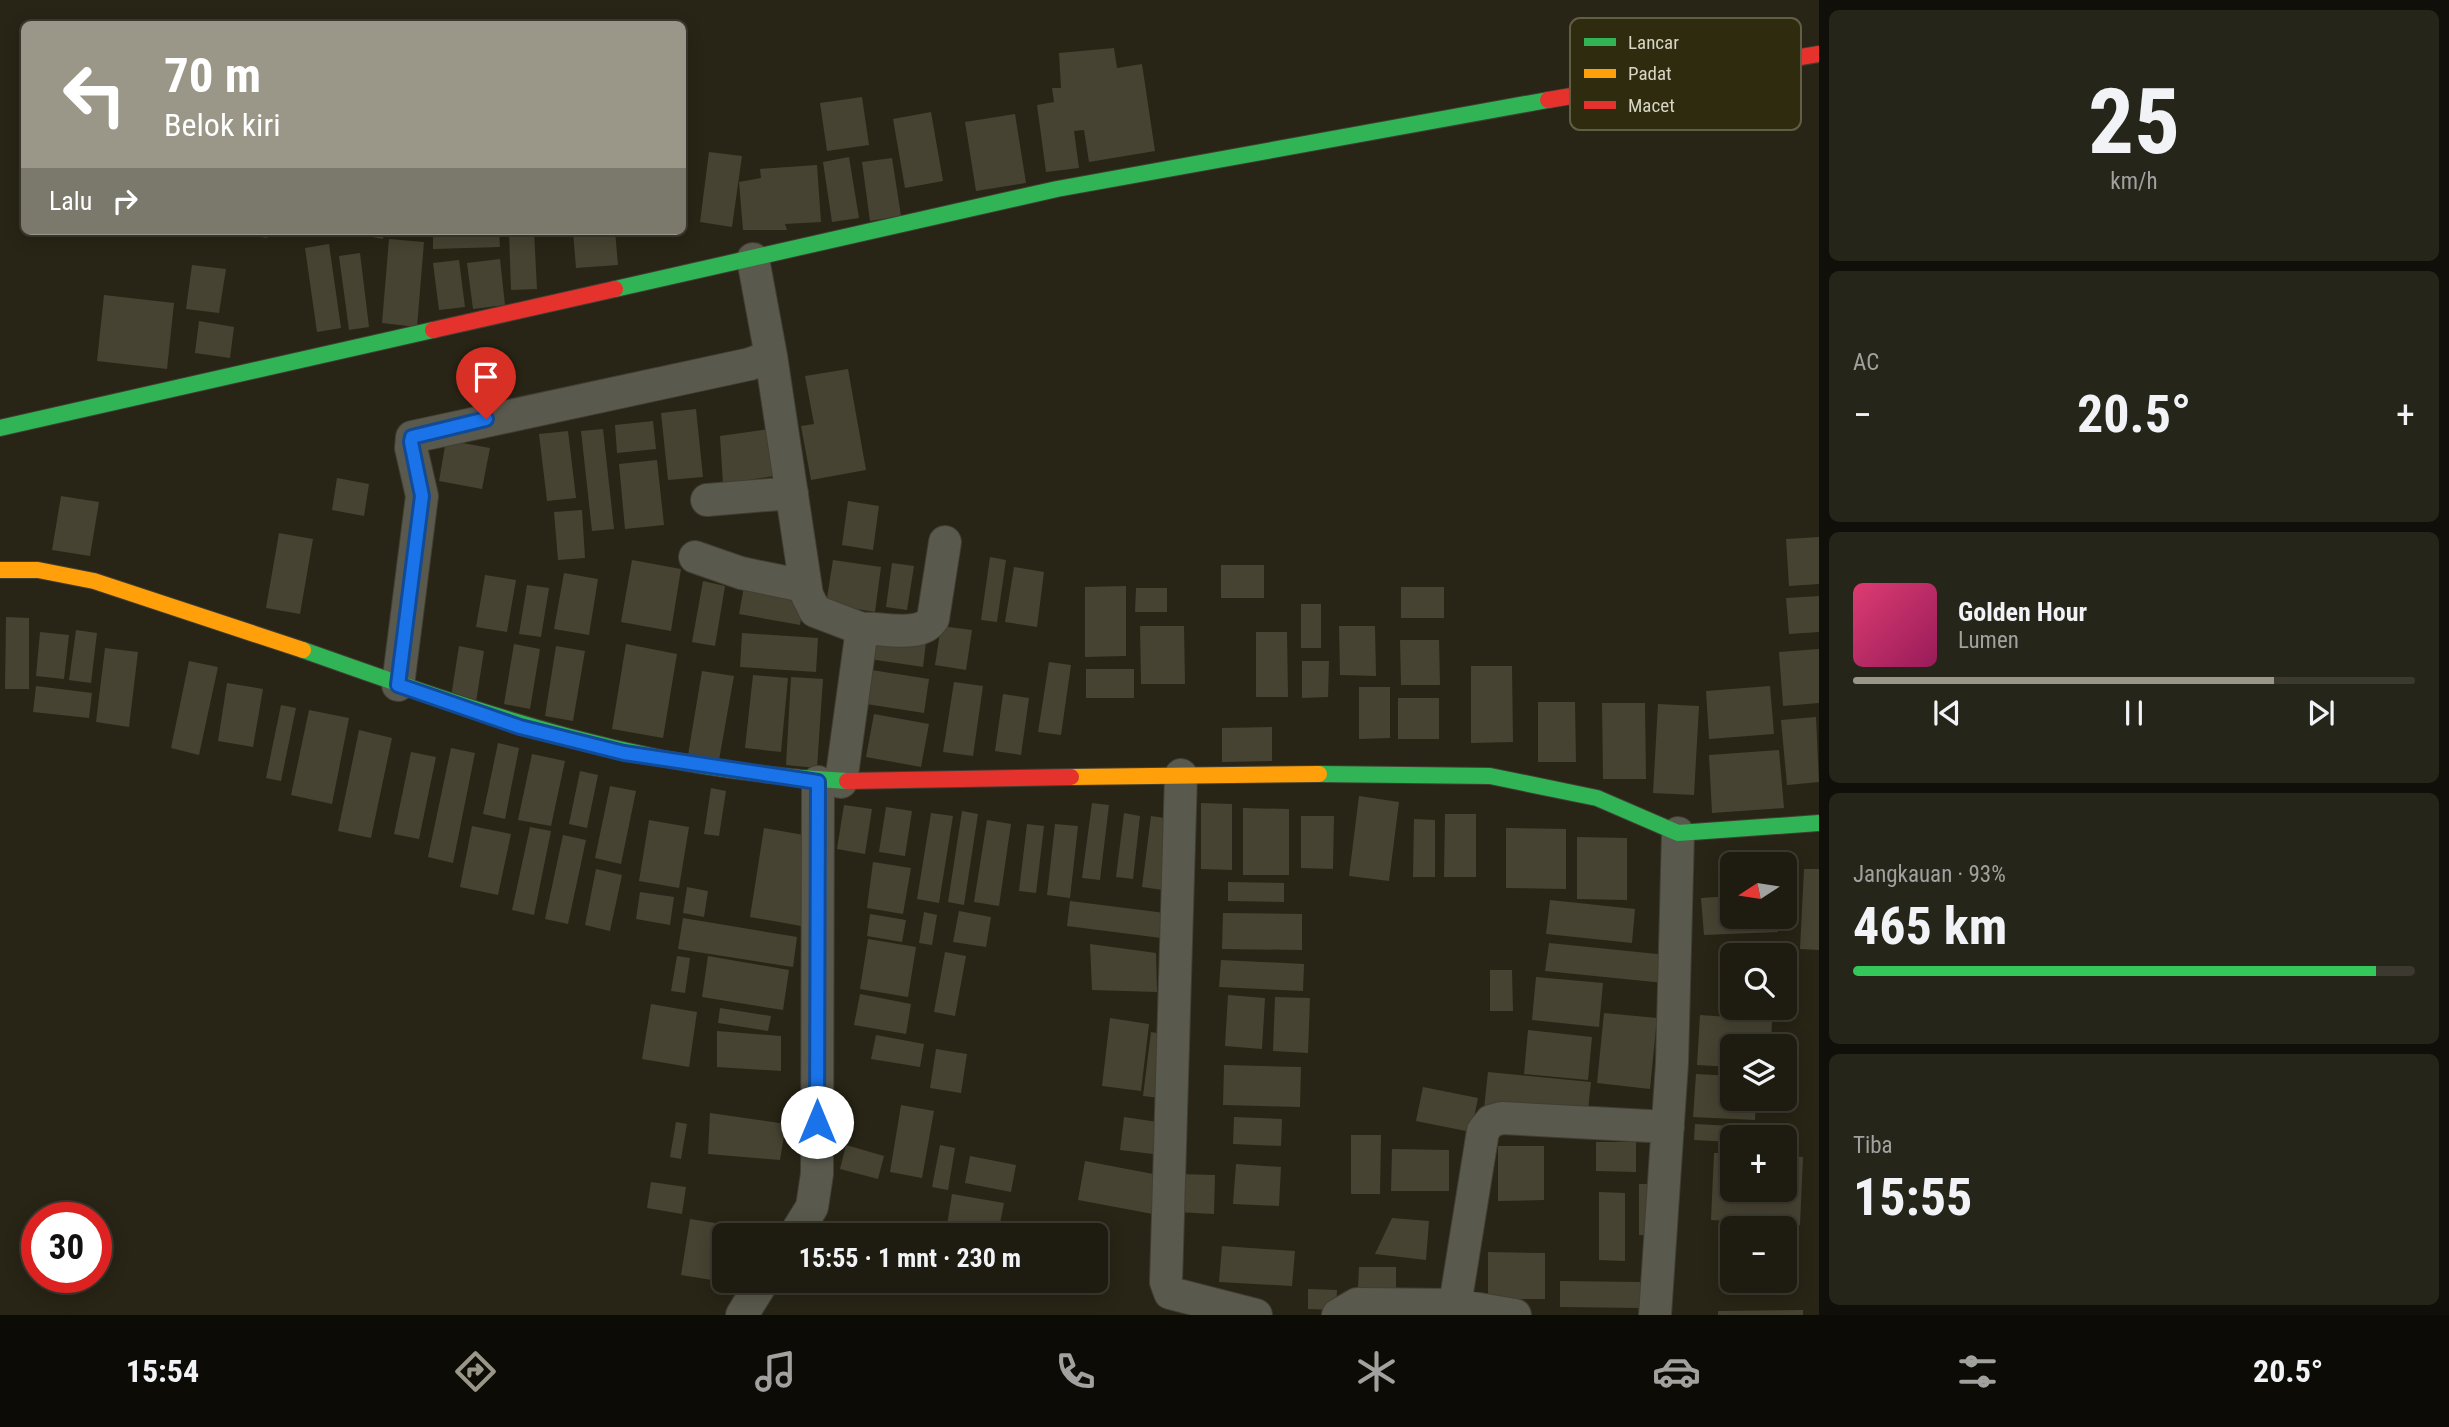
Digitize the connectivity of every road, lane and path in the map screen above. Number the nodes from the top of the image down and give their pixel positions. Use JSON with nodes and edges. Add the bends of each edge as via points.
{"nodes":[{"id":1,"x":1819,"y":54,"type":"edge"},
{"id":2,"x":1801,"y":57,"type":"edge"},
{"id":3,"x":1570,"y":98,"type":"edge"},
{"id":4,"x":752,"y":259,"type":"junction"},
{"id":5,"x":769,"y":344,"type":"junction"},
{"id":6,"x":0,"y":428,"type":"edge"},
{"id":7,"x":792,"y":493,"type":"junction"},
{"id":8,"x":707,"y":500,"type":"dead end"},
{"id":9,"x":944,"y":542,"type":"dead end"},
{"id":10,"x":695,"y":557,"type":"dead end"},
{"id":11,"x":0,"y":570,"type":"edge"},
{"id":12,"x":804,"y":586,"type":"junction"},
{"id":13,"x":862,"y":629,"type":"junction"},
{"id":14,"x":398,"y":685,"type":"junction"},
{"id":15,"x":1181,"y":775,"type":"junction"},
{"id":16,"x":829,"y":782,"type":"junction"},
{"id":17,"x":1819,"y":823,"type":"edge"},
{"id":18,"x":1678,"y":833,"type":"junction"},
{"id":19,"x":1668,"y":1127,"type":"junction"},
{"id":20,"x":802,"y":1223,"type":"edge"},
{"id":21,"x":756,"y":1293,"type":"edge"},
{"id":22,"x":1455,"y":1305,"type":"junction"},
{"id":23,"x":742,"y":1315,"type":"edge"},
{"id":24,"x":1256,"y":1315,"type":"edge"},
{"id":25,"x":1338,"y":1315,"type":"edge"},
{"id":26,"x":1515,"y":1315,"type":"edge"},
{"id":27,"x":1656,"y":1315,"type":"edge"}],
"edges":[{"from":1,"to":2,"type":"street"},
{"from":3,"to":4,"type":"street","via":[[1124,176]]},
{"from":4,"to":5,"type":"street"},
{"from":4,"to":6,"type":"street"},
{"from":5,"to":7,"type":"street"},
{"from":5,"to":14,"type":"street","via":[[750,364],[412,437],[422,496]]},
{"from":7,"to":8,"type":"street"},
{"from":7,"to":12,"type":"street"},
{"from":9,"to":13,"type":"street","via":[[933,619],[928,626],[919,630]]},
{"from":10,"to":12,"type":"street","via":[[741,573]]},
{"from":11,"to":14,"type":"street","via":[[76,575],[244,627]]},
{"from":12,"to":13,"type":"street","via":[[814,611]]},
{"from":13,"to":16,"type":"street"},
{"from":14,"to":16,"type":"street","via":[[520,727],[624,753]]},
{"from":15,"to":16,"type":"street"},
{"from":15,"to":18,"type":"street","via":[[1490,776],[1597,799]]},
{"from":15,"to":24,"type":"street","via":[[1166,1282],[1170,1293]]},
{"from":16,"to":20,"type":"street","via":[[817,1174],[812,1207]]},
{"from":17,"to":18,"type":"street"},
{"from":18,"to":19,"type":"street"},
{"from":19,"to":22,"type":"street","via":[[1491,1121],[1483,1131]]},
{"from":19,"to":27,"type":"street"},
{"from":21,"to":23,"type":"street"},
{"from":22,"to":25,"type":"street","via":[[1357,1304]]},
{"from":22,"to":26,"type":"street"}]}
